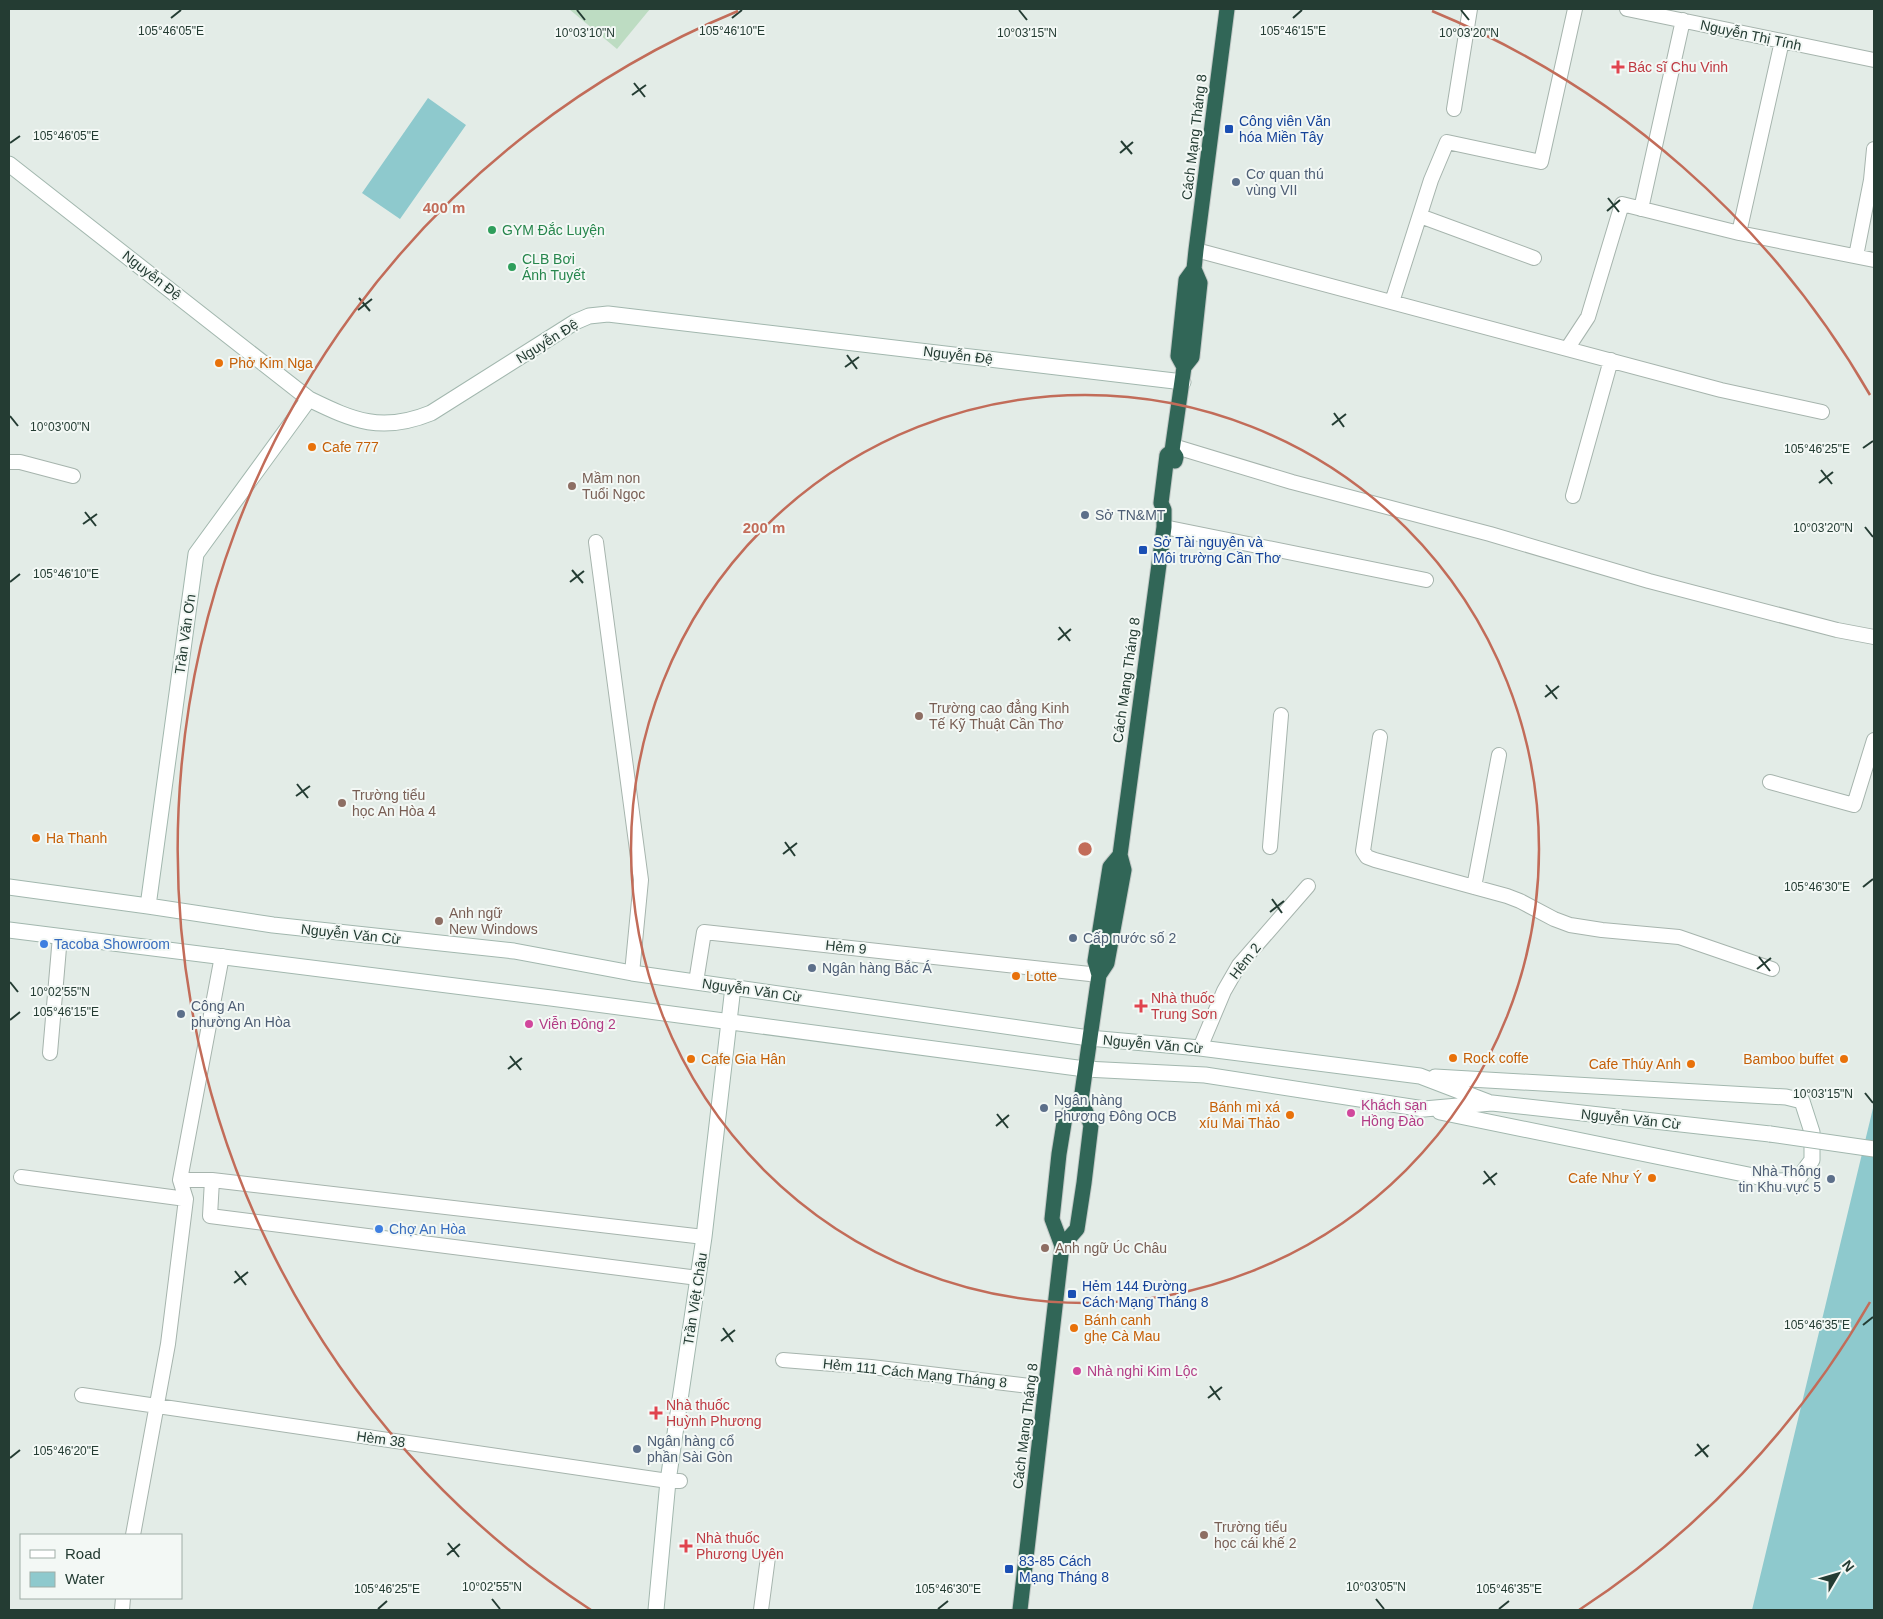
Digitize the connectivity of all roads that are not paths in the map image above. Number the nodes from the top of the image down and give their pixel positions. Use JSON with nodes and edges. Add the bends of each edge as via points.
{"nodes":[{"id":1,"x":1227,"y":9,"type":"edge"},
{"id":2,"x":1470,"y":9,"type":"edge"},
{"id":3,"x":1575,"y":9,"type":"edge"},
{"id":4,"x":1627,"y":9,"type":"edge"},
{"id":5,"x":1683,"y":20,"type":"junction"},
{"id":6,"x":1782,"y":41,"type":"junction"},
{"id":7,"x":1874,"y":60,"type":"edge"},
{"id":8,"x":1454,"y":109,"type":"dead end"},
{"id":9,"x":1874,"y":149,"type":"edge"},
{"id":10,"x":9,"y":164,"type":"edge"},
{"id":11,"x":1873,"y":181,"type":"edge"},
{"id":12,"x":1640,"y":209,"type":"junction"},
{"id":13,"x":1420,"y":216,"type":"junction"},
{"id":14,"x":1739,"y":233,"type":"junction"},
{"id":15,"x":1196,"y":250,"type":"junction"},
{"id":16,"x":1856,"y":256,"type":"junction"},
{"id":17,"x":1534,"y":258,"type":"dead end"},
{"id":18,"x":1874,"y":260,"type":"edge"},
{"id":19,"x":1392,"y":302,"type":"junction"},
{"id":20,"x":1567,"y":349,"type":"junction"},
{"id":21,"x":1611,"y":360,"type":"junction"},
{"id":22,"x":1183,"y":374,"type":"junction"},
{"id":23,"x":309,"y":399,"type":"junction"},
{"id":24,"x":1822,"y":412,"type":"dead end"},
{"id":25,"x":1173,"y":448,"type":"junction"},
{"id":26,"x":9,"y":462,"type":"edge"},
{"id":27,"x":73,"y":476,"type":"dead end"},
{"id":28,"x":1573,"y":496,"type":"dead end"},
{"id":29,"x":1164,"y":527,"type":"junction"},
{"id":30,"x":596,"y":542,"type":"dead end"},
{"id":31,"x":1426,"y":580,"type":"dead end"},
{"id":32,"x":1874,"y":637,"type":"edge"},
{"id":33,"x":1281,"y":715,"type":"dead end"},
{"id":34,"x":1380,"y":737,"type":"dead end"},
{"id":35,"x":1874,"y":740,"type":"edge"},
{"id":36,"x":1500,"y":755,"type":"dead end"},
{"id":37,"x":1770,"y":782,"type":"dead end"},
{"id":38,"x":1270,"y":847,"type":"dead end"},
{"id":39,"x":1308,"y":886,"type":"dead end"},
{"id":40,"x":9,"y":887,"type":"edge"},
{"id":41,"x":1474,"y":887,"type":"junction"},
{"id":42,"x":148,"y":906,"type":"junction"},
{"id":43,"x":9,"y":930,"type":"edge"},
{"id":44,"x":60,"y":936,"type":"junction"},
{"id":45,"x":222,"y":956,"type":"junction"},
{"id":46,"x":1772,"y":969,"type":"dead end"},
{"id":47,"x":632,"y":973,"type":"junction"},
{"id":48,"x":1099,"y":975,"type":"junction"},
{"id":49,"x":696,"y":982,"type":"junction"},
{"id":50,"x":733,"y":987,"type":"junction"},
{"id":51,"x":729,"y":1021,"type":"junction"},
{"id":52,"x":1089,"y":1038,"type":"junction"},
{"id":53,"x":1200,"y":1048,"type":"junction"},
{"id":54,"x":50,"y":1053,"type":"dead end"},
{"id":55,"x":1084,"y":1069,"type":"junction"},
{"id":56,"x":1420,"y":1076,"type":"junction"},
{"id":57,"x":1081,"y":1100,"type":"junction"},
{"id":58,"x":1492,"y":1103,"type":"junction"},
{"id":59,"x":1424,"y":1109,"type":"junction"},
{"id":60,"x":1874,"y":1149,"type":"edge"},
{"id":61,"x":21,"y":1177,"type":"dead end"},
{"id":62,"x":180,"y":1180,"type":"junction"},
{"id":63,"x":212,"y":1180,"type":"junction"},
{"id":64,"x":186,"y":1199,"type":"junction"},
{"id":65,"x":704,"y":1237,"type":"junction"},
{"id":66,"x":1062,"y":1246,"type":"junction"},
{"id":67,"x":698,"y":1278,"type":"junction"},
{"id":68,"x":783,"y":1360,"type":"dead end"},
{"id":69,"x":1046,"y":1388,"type":"junction"},
{"id":70,"x":82,"y":1395,"type":"dead end"},
{"id":71,"x":156,"y":1406,"type":"junction"},
{"id":72,"x":674,"y":1481,"type":"junction"},
{"id":73,"x":132,"y":1534,"type":"edge"},
{"id":74,"x":768,"y":1557,"type":"dead end"},
{"id":75,"x":656,"y":1610,"type":"edge"},
{"id":76,"x":761,"y":1610,"type":"edge"},
{"id":77,"x":1020,"y":1610,"type":"edge"}],
"edges":[{"from":1,"to":15,"type":"highway","name":"Cách Mạng Tháng 8"},
{"from":2,"to":8,"type":"street"},
{"from":3,"to":13,"type":"street","via":[[1541,162],[1447,142]]},
{"from":4,"to":5,"type":"street","name":"Nguyễn Thị Tính"},
{"from":5,"to":6,"type":"street","name":"Nguyễn Thị Tính"},
{"from":5,"to":12,"type":"street"},
{"from":6,"to":7,"type":"street","name":"Nguyễn Thị Tính"},
{"from":6,"to":14,"type":"street"},
{"from":9,"to":11,"type":"street"},
{"from":10,"to":23,"type":"main road","name":"Nguyễn Đệ"},
{"from":11,"to":16,"type":"street"},
{"from":12,"to":14,"type":"street"},
{"from":12,"to":20,"type":"street","via":[[1622,204],[1588,317]]},
{"from":13,"to":17,"type":"street"},
{"from":13,"to":19,"type":"street"},
{"from":14,"to":16,"type":"street"},
{"from":15,"to":19,"type":"street"},
{"from":15,"to":22,"type":"highway","name":"Cách Mạng Tháng 8","via":[[1194,268],[1186,280],[1178,356]]},
{"from":16,"to":18,"type":"street"},
{"from":19,"to":20,"type":"street"},
{"from":20,"to":21,"type":"street"},
{"from":21,"to":24,"type":"street","via":[[1721,390]]},
{"from":21,"to":28,"type":"street"},
{"from":22,"to":23,"type":"main road","name":"Nguyễn Đệ","via":[[608,314],[589,316],[575,322],[432,413],[411,421],[390,424],[367,422],[343,416]]},
{"from":22,"to":25,"type":"highway","name":"Cách Mạng Tháng 8"},
{"from":23,"to":42,"type":"main road","name":"Trần Văn Ơn","via":[[196,554]]},
{"from":25,"to":29,"type":"highway","name":"Cách Mạng Tháng 8","via":[[1167,455],[1161,503]]},
{"from":25,"to":32,"type":"street","via":[[1649,581]]},
{"from":26,"to":27,"type":"street"},
{"from":29,"to":31,"type":"street"},
{"from":29,"to":48,"type":"highway","name":"Cách Mạng Tháng 8","via":[[1120,855],[1110,867],[1095,961]]},
{"from":30,"to":47,"type":"street","via":[[641,880]]},
{"from":33,"to":38,"type":"street"},
{"from":34,"to":41,"type":"street","via":[[1364,851],[1367,857]]},
{"from":35,"to":37,"type":"street","via":[[1854,805]]},
{"from":36,"to":41,"type":"street"},
{"from":39,"to":53,"type":"street","name":"Hẻm 2","via":[[1239,966]]},
{"from":40,"to":42,"type":"main road","name":"Nguyễn Văn Cừ"},
{"from":41,"to":46,"type":"street","via":[[1520,901],[1570,925],[1679,937]]},
{"from":42,"to":47,"type":"main road","name":"Nguyễn Văn Cừ","via":[[273,925],[514,951]]},
{"from":43,"to":44,"type":"main road","name":"Nguyễn Văn Cừ"},
{"from":44,"to":45,"type":"main road","name":"Nguyễn Văn Cừ"},
{"from":44,"to":54,"type":"street"},
{"from":45,"to":51,"type":"main road","name":"Nguyễn Văn Cừ"},
{"from":45,"to":62,"type":"street"},
{"from":47,"to":49,"type":"main road","name":"Nguyễn Văn Cừ"},
{"from":48,"to":49,"type":"street","name":"Hẻm 9","via":[[704,932]]},
{"from":48,"to":52,"type":"highway","name":"Cách Mạng Tháng 8"},
{"from":49,"to":50,"type":"main road","name":"Nguyễn Văn Cừ"},
{"from":50,"to":51,"type":"main road","name":"Trần Việt Châu"},
{"from":50,"to":52,"type":"main road","name":"Nguyễn Văn Cừ"},
{"from":51,"to":55,"type":"main road","name":"Nguyễn Văn Cừ"},
{"from":51,"to":65,"type":"main road","name":"Trần Việt Châu"},
{"from":52,"to":53,"type":"main road","name":"Nguyễn Văn Cừ"},
{"from":52,"to":55,"type":"highway","name":"Cách Mạng Tháng 8"},
{"from":53,"to":56,"type":"main road","name":"Nguyễn Văn Cừ"},
{"from":55,"to":57,"type":"highway","name":"Cách Mạng Tháng 8"},
{"from":55,"to":59,"type":"main road","name":"Nguyễn Văn Cừ","via":[[1204,1075]]},
{"from":56,"to":58,"type":"main road","name":"Nguyễn Văn Cừ"},
{"from":56,"to":59,"type":"main road","via":[[1786,1097],[1802,1101],[1812,1132],[1812,1160],[1797,1180],[1778,1181]]},
{"from":57,"to":66,"type":"highway","name":"Cách Mạng Tháng 8","via":[[1091,1125],[1084,1183],[1076,1228]]},
{"from":57,"to":66,"type":"highway","name":"Cách Mạng Tháng 8","via":[[1066,1117],[1059,1154],[1052,1219]]},
{"from":58,"to":59,"type":"main road","name":"Nguyễn Văn Cừ"},
{"from":58,"to":60,"type":"main road","name":"Nguyễn Văn Cừ","bridge":true},
{"from":61,"to":64,"type":"street"},
{"from":62,"to":63,"type":"street"},
{"from":62,"to":64,"type":"street"},
{"from":63,"to":65,"type":"street"},
{"from":63,"to":67,"type":"street","via":[[210,1216]]},
{"from":64,"to":71,"type":"street","via":[[168,1344]]},
{"from":65,"to":67,"type":"main road","name":"Trần Việt Châu"},
{"from":66,"to":69,"type":"highway","name":"Cách Mạng Tháng 8"},
{"from":67,"to":72,"type":"main road","name":"Trần Việt Châu"},
{"from":68,"to":69,"type":"street","name":"Hẻm 111 Cách Mạng Tháng 8"},
{"from":69,"to":77,"type":"highway","name":"Cách Mạng Tháng 8"},
{"from":70,"to":71,"type":"street","name":"Hèm 38"},
{"from":71,"to":72,"type":"street","name":"Hèm 38"},
{"from":71,"to":73,"type":"street"},
{"from":72,"to":75,"type":"main road","name":"Trần Việt Châu"},
{"from":74,"to":76,"type":"street"}]}
